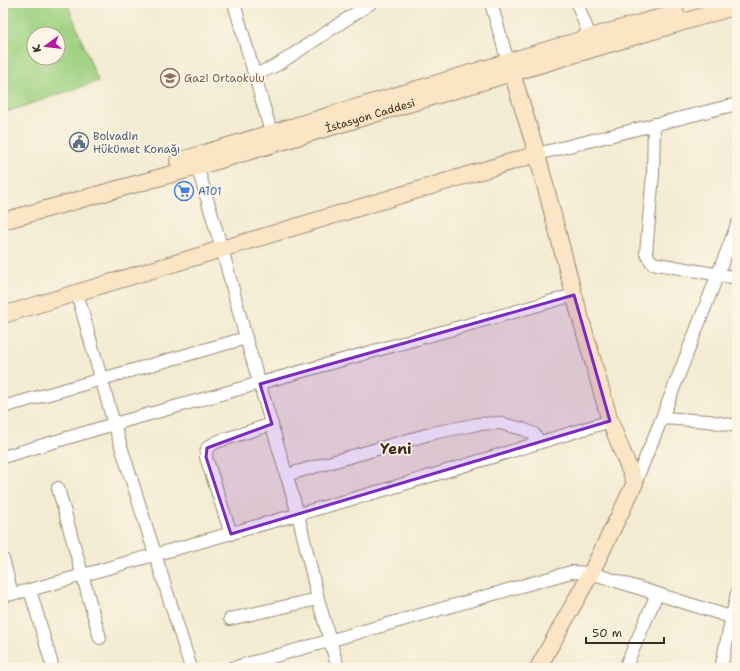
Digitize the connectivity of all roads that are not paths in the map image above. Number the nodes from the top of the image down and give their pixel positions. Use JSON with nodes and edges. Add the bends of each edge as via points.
{"nodes":[{"id":1,"x":234,"y":3,"type":"edge"},
{"id":2,"x":491,"y":3,"type":"edge"},
{"id":3,"x":577,"y":3,"type":"edge"},
{"id":4,"x":710,"y":3,"type":"edge"},
{"id":5,"x":364,"y":5,"type":"edge"},
{"id":6,"x":737,"y":6,"type":"edge"},
{"id":7,"x":590,"y":37,"type":"junction"},
{"id":8,"x":510,"y":67,"type":"junction"},
{"id":9,"x":255,"y":75,"type":"junction"},
{"id":10,"x":737,"y":104,"type":"edge"},
{"id":11,"x":654,"y":124,"type":"junction"},
{"id":12,"x":271,"y":132,"type":"junction"},
{"id":13,"x":537,"y":154,"type":"junction"},
{"id":14,"x":196,"y":162,"type":"junction"},
{"id":15,"x":3,"y":211,"type":"edge"},
{"id":16,"x":3,"y":221,"type":"edge"},
{"id":17,"x":737,"y":225,"type":"edge"},
{"id":18,"x":222,"y":249,"type":"junction"},
{"id":19,"x":717,"y":275,"type":"junction"},
{"id":20,"x":737,"y":278,"type":"edge"},
{"id":21,"x":77,"y":293,"type":"junction"},
{"id":22,"x":574,"y":295,"type":"junction"},
{"id":23,"x":3,"y":315,"type":"edge"},
{"id":24,"x":246,"y":338,"type":"junction"},
{"id":25,"x":102,"y":380,"type":"junction"},
{"id":26,"x":260,"y":384,"type":"junction"},
{"id":27,"x":3,"y":407,"type":"edge"},
{"id":28,"x":662,"y":418,"type":"junction"},
{"id":29,"x":610,"y":421,"type":"junction"},
{"id":30,"x":114,"y":424,"type":"junction"},
{"id":31,"x":272,"y":424,"type":"junction"},
{"id":32,"x":737,"y":426,"type":"edge"},
{"id":33,"x":539,"y":442,"type":"junction"},
{"id":34,"x":3,"y":457,"type":"edge"},
{"id":35,"x":286,"y":476,"type":"junction"},
{"id":36,"x":635,"y":483,"type":"junction"},
{"id":37,"x":58,"y":488,"type":"dead end"},
{"id":38,"x":298,"y":514,"type":"junction"},
{"id":39,"x":232,"y":534,"type":"junction"},
{"id":40,"x":155,"y":555,"type":"junction"},
{"id":41,"x":3,"y":559,"type":"edge"},
{"id":42,"x":591,"y":573,"type":"junction"},
{"id":43,"x":82,"y":576,"type":"junction"},
{"id":44,"x":30,"y":590,"type":"junction"},
{"id":45,"x":737,"y":593,"type":"edge"},
{"id":46,"x":657,"y":594,"type":"junction"},
{"id":47,"x":7,"y":595,"type":"edge"},
{"id":48,"x":318,"y":599,"type":"junction"},
{"id":49,"x":734,"y":618,"type":"edge"},
{"id":50,"x":230,"y":619,"type":"dead end"},
{"id":51,"x":100,"y":638,"type":"dead end"},
{"id":52,"x":331,"y":640,"type":"junction"},
{"id":53,"x":53,"y":668,"type":"edge"},
{"id":54,"x":191,"y":668,"type":"edge"},
{"id":55,"x":233,"y":668,"type":"edge"},
{"id":56,"x":338,"y":668,"type":"edge"},
{"id":57,"x":538,"y":668,"type":"edge"},
{"id":58,"x":624,"y":668,"type":"edge"},
{"id":59,"x":722,"y":668,"type":"edge"}],
"edges":[{"from":1,"to":9,"type":"street"},
{"from":2,"to":8,"type":"street"},
{"from":3,"to":7,"type":"street"},
{"from":4,"to":7,"type":"main road"},
{"from":5,"to":9,"type":"street","via":[[277,65]]},
{"from":6,"to":8,"type":"main road","name":"İstasyon Caddesi"},
{"from":7,"to":8,"type":"main road"},
{"from":8,"to":12,"type":"main road"},
{"from":8,"to":13,"type":"main road"},
{"from":8,"to":14,"type":"main road","name":"İstasyon Caddesi"},
{"from":9,"to":12,"type":"street"},
{"from":10,"to":11,"type":"street"},
{"from":11,"to":13,"type":"street"},
{"from":11,"to":19,"type":"street","via":[[653,174],[646,253],[652,263]]},
{"from":12,"to":14,"type":"main road"},
{"from":13,"to":18,"type":"main road"},
{"from":13,"to":22,"type":"main road"},
{"from":14,"to":15,"type":"main road"},
{"from":14,"to":16,"type":"main road","name":"İstasyon Caddesi"},
{"from":14,"to":18,"type":"street"},
{"from":17,"to":19,"type":"street"},
{"from":18,"to":21,"type":"main road"},
{"from":18,"to":24,"type":"street"},
{"from":19,"to":20,"type":"street"},
{"from":19,"to":28,"type":"street"},
{"from":21,"to":23,"type":"main road"},
{"from":21,"to":25,"type":"street"},
{"from":22,"to":26,"type":"street"},
{"from":22,"to":29,"type":"main road"},
{"from":24,"to":25,"type":"street"},
{"from":24,"to":26,"type":"street"},
{"from":25,"to":27,"type":"street"},
{"from":25,"to":30,"type":"street"},
{"from":26,"to":30,"type":"street"},
{"from":26,"to":31,"type":"street"},
{"from":28,"to":32,"type":"street"},
{"from":28,"to":36,"type":"street"},
{"from":29,"to":33,"type":"street"},
{"from":29,"to":36,"type":"main road"},
{"from":30,"to":34,"type":"street"},
{"from":30,"to":40,"type":"street"},
{"from":31,"to":35,"type":"street"},
{"from":31,"to":39,"type":"street","via":[[216,442],[207,448],[206,457]]},
{"from":33,"to":35,"type":"street","via":[[534,434],[523,429],[499,422],[478,424],[433,433]]},
{"from":33,"to":38,"type":"street"},
{"from":35,"to":38,"type":"street"},
{"from":36,"to":42,"type":"main road"},
{"from":37,"to":43,"type":"street"},
{"from":38,"to":39,"type":"street"},
{"from":38,"to":48,"type":"street"},
{"from":39,"to":40,"type":"street"},
{"from":40,"to":43,"type":"street"},
{"from":40,"to":54,"type":"street"},
{"from":41,"to":47,"type":"street"},
{"from":42,"to":46,"type":"street"},
{"from":42,"to":52,"type":"street","via":[[571,572]]},
{"from":42,"to":57,"type":"main road"},
{"from":43,"to":44,"type":"street"},
{"from":43,"to":51,"type":"street"},
{"from":44,"to":47,"type":"street"},
{"from":44,"to":53,"type":"street"},
{"from":45,"to":49,"type":"street"},
{"from":46,"to":49,"type":"street"},
{"from":46,"to":58,"type":"street"},
{"from":48,"to":50,"type":"street"},
{"from":48,"to":52,"type":"street"},
{"from":49,"to":59,"type":"street"},
{"from":52,"to":55,"type":"street"},
{"from":52,"to":56,"type":"street"}]}
